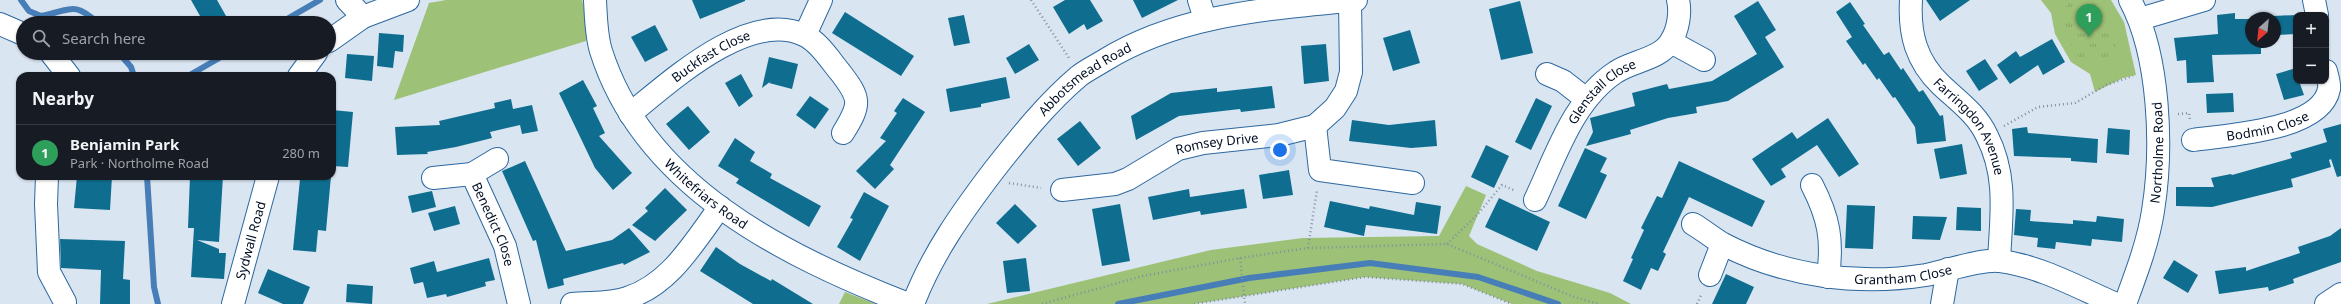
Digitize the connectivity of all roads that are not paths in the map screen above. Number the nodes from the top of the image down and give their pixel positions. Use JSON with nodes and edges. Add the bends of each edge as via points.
{"nodes":[{"id":1,"x":347,"y":0,"type":"edge"},
{"id":2,"x":408,"y":0,"type":"edge"},
{"id":3,"x":595,"y":0,"type":"edge"},
{"id":4,"x":821,"y":0,"type":"edge"},
{"id":5,"x":1353,"y":0,"type":"edge"},
{"id":6,"x":1678,"y":0,"type":"edge"},
{"id":7,"x":1910,"y":0,"type":"edge"},
{"id":8,"x":2204,"y":0,"type":"edge"},
{"id":9,"x":2314,"y":0,"type":"edge"},
{"id":10,"x":1324,"y":2,"type":"edge"},
{"id":11,"x":2135,"y":9,"type":"edge"},
{"id":12,"x":1202,"y":10,"type":"edge"},
{"id":13,"x":2316,"y":12,"type":"edge"},
{"id":14,"x":363,"y":17,"type":"junction"},
{"id":15,"x":0,"y":24,"type":"edge"},
{"id":16,"x":16,"y":31,"type":"edge"},
{"id":17,"x":805,"y":35,"type":"junction"},
{"id":18,"x":336,"y":36,"type":"edge"},
{"id":19,"x":1671,"y":42,"type":"junction"},
{"id":20,"x":56,"y":60,"type":"edge"},
{"id":21,"x":311,"y":60,"type":"edge"},
{"id":22,"x":1704,"y":60,"type":"dead end"},
{"id":23,"x":66,"y":72,"type":"edge"},
{"id":24,"x":302,"y":72,"type":"edge"},
{"id":25,"x":1547,"y":74,"type":"dead end"},
{"id":26,"x":2332,"y":80,"type":"edge"},
{"id":27,"x":1586,"y":99,"type":"junction"},
{"id":28,"x":630,"y":114,"type":"junction"},
{"id":29,"x":1315,"y":126,"type":"junction"},
{"id":30,"x":843,"y":133,"type":"dead end"},
{"id":31,"x":2193,"y":140,"type":"road end"},
{"id":32,"x":497,"y":159,"type":"dead end"},
{"id":33,"x":472,"y":174,"type":"junction"},
{"id":34,"x":433,"y":178,"type":"dead end"},
{"id":35,"x":47,"y":180,"type":"edge"},
{"id":36,"x":267,"y":180,"type":"edge"},
{"id":37,"x":1413,"y":184,"type":"dead end"},
{"id":38,"x":1812,"y":185,"type":"dead end"},
{"id":39,"x":1062,"y":190,"type":"road end"},
{"id":40,"x":1535,"y":200,"type":"road end"},
{"id":41,"x":720,"y":207,"type":"junction"},
{"id":42,"x":1693,"y":224,"type":"dead end"},
{"id":43,"x":1722,"y":244,"type":"junction"},
{"id":44,"x":1999,"y":261,"type":"junction"},
{"id":45,"x":1948,"y":269,"type":"junction"},
{"id":46,"x":1710,"y":274,"type":"dead end"},
{"id":47,"x":1828,"y":277,"type":"junction"},
{"id":48,"x":2341,"y":294,"type":"edge"},
{"id":49,"x":65,"y":302,"type":"dead end"},
{"id":50,"x":233,"y":304,"type":"edge"},
{"id":51,"x":519,"y":304,"type":"edge"},
{"id":52,"x":572,"y":304,"type":"edge"},
{"id":53,"x":908,"y":304,"type":"edge"},
{"id":54,"x":913,"y":304,"type":"edge"},
{"id":55,"x":1942,"y":304,"type":"edge"},
{"id":56,"x":2116,"y":304,"type":"edge"},
{"id":57,"x":2125,"y":304,"type":"edge"},
{"id":58,"x":2326,"y":304,"type":"edge"}],
"edges":[{"from":1,"to":14,"type":"street"},
{"from":2,"to":14,"type":"street"},
{"from":3,"to":28,"type":"street","name":"Whitefriars Road","via":[[601,50],[611,78]]},
{"from":4,"to":17,"type":"street"},
{"from":5,"to":10,"type":"street","name":"Abbotsmead Road"},
{"from":5,"to":29,"type":"street","name":"Romsey Drive","via":[[1351,72],[1346,91],[1335,108]]},
{"from":6,"to":19,"type":"street","name":"Glenstall Close","via":[[1678,23]]},
{"from":7,"to":44,"type":"street","name":"Farringdon Avenue","via":[[1910,23],[1919,58],[1941,85],[1963,104],[1987,136],[1995,156],[2002,185]]},
{"from":8,"to":11,"type":"street"},
{"from":9,"to":13,"type":"street"},
{"from":10,"to":12,"type":"street","name":"Abbotsmead Road"},
{"from":11,"to":57,"type":"street","name":"Northolme Road","via":[[2153,71],[2158,151],[2153,211],[2140,262]]},
{"from":12,"to":54,"type":"street","name":"Abbotsmead Road","via":[[1164,31],[1128,46],[1080,75],[1027,128],[952,228],[936,253]]},
{"from":14,"to":18,"type":"street"},
{"from":15,"to":16,"type":"street"},
{"from":17,"to":28,"type":"street","name":"Buckfast Close","via":[[771,30],[735,39],[690,67]]},
{"from":17,"to":30,"type":"street","name":"Buckfast Close","via":[[822,50],[852,88],[857,103]]},
{"from":19,"to":22,"type":"street"},
{"from":19,"to":27,"type":"street","name":"Glenstall Close","via":[[1660,53],[1616,72]]},
{"from":20,"to":23,"type":"street"},
{"from":21,"to":24,"type":"street"},
{"from":25,"to":27,"type":"street","via":[[1564,81]]},
{"from":26,"to":31,"type":"street","name":"Bodmin Close","via":[[2320,104],[2290,124]]},
{"from":27,"to":40,"type":"street","name":"Glenstall Close","via":[[1567,131]]},
{"from":28,"to":41,"type":"street","name":"Whitefriars Road","via":[[657,150],[682,176]]},
{"from":29,"to":37,"type":"street","via":[[1320,170]]},
{"from":29,"to":39,"type":"street","name":"Romsey Drive","via":[[1279,135],[1203,143],[1178,149],[1115,184]]},
{"from":32,"to":33,"type":"street","name":"Benedict Close"},
{"from":33,"to":34,"type":"street"},
{"from":33,"to":51,"type":"street","name":"Benedict Close","via":[[505,246]]},
{"from":35,"to":49,"type":"street","via":[[49,272]]},
{"from":36,"to":50,"type":"street","name":"Sydwall Road"},
{"from":38,"to":47,"type":"street","via":[[1829,229],[1832,251]]},
{"from":41,"to":52,"type":"street","via":[[684,256],[663,279],[645,291],[625,299]]},
{"from":41,"to":53,"type":"street","name":"Whitefriars Road","via":[[777,244],[818,266]]},
{"from":42,"to":43,"type":"street","name":"Grantham Close"},
{"from":43,"to":46,"type":"street"},
{"from":43,"to":47,"type":"street","name":"Grantham Close","via":[[1792,269]]},
{"from":44,"to":45,"type":"street","name":"Grantham Close"},
{"from":44,"to":56,"type":"street","name":"Grantham Close","via":[[2027,267]]},
{"from":45,"to":47,"type":"street","name":"Grantham Close","via":[[1895,279],[1857,280]]},
{"from":45,"to":55,"type":"street"},
{"from":48,"to":58,"type":"street"}]}
